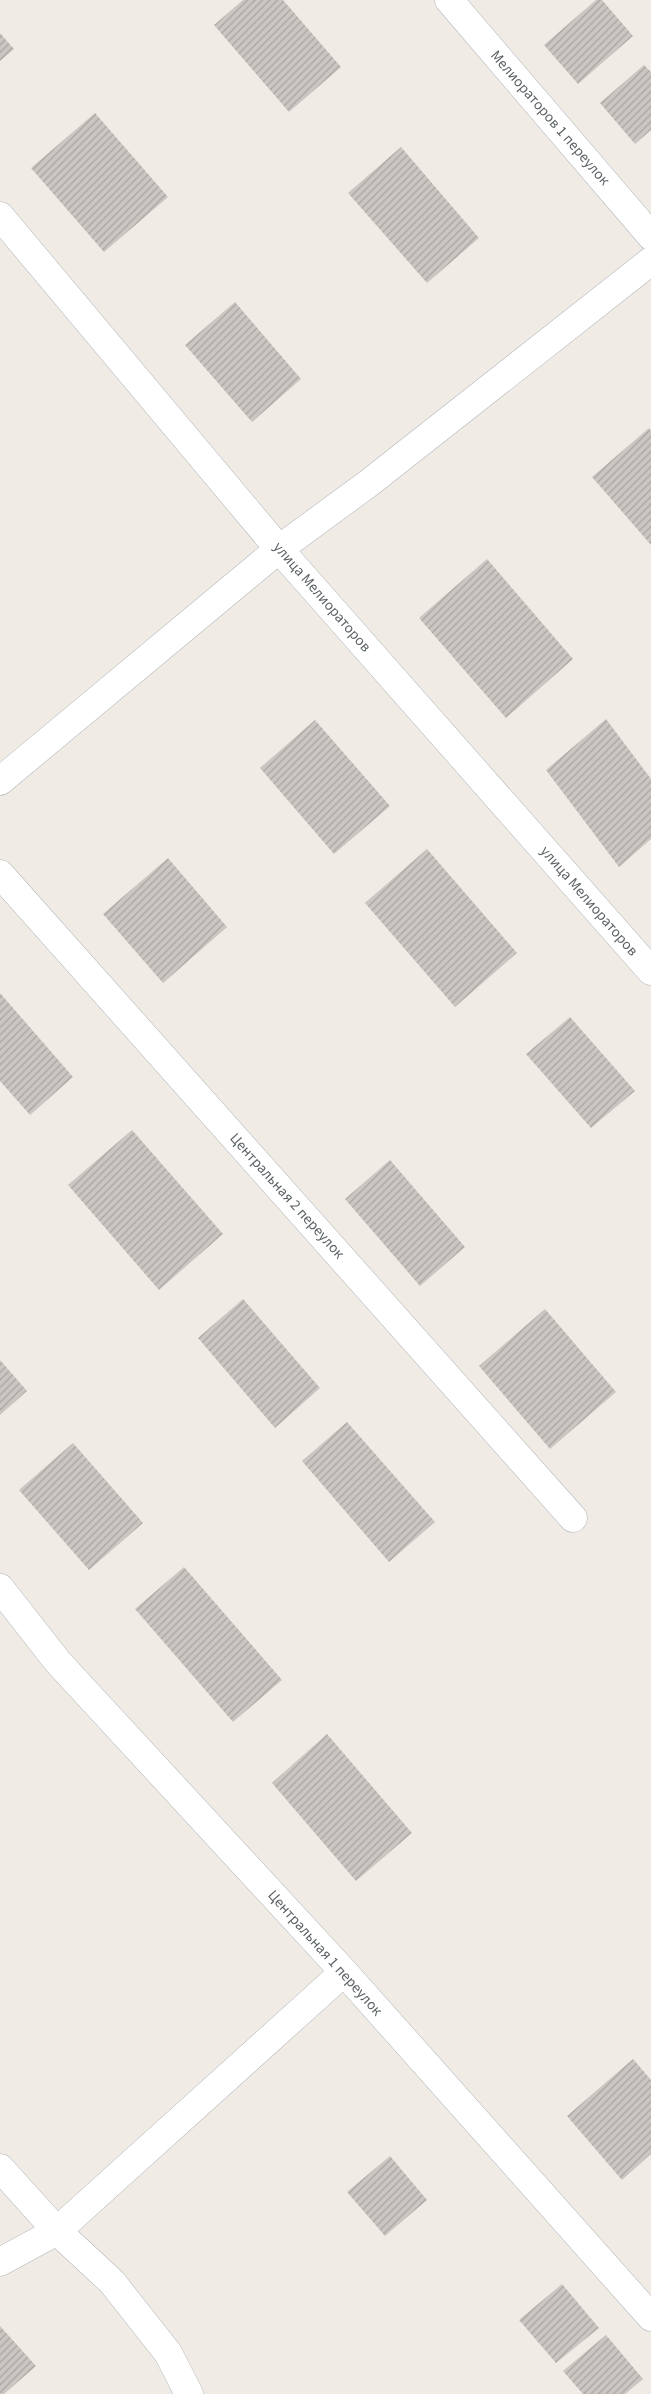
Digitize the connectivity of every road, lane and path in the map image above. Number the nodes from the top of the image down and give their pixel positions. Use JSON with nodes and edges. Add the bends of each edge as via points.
{"nodes":[{"id":1,"x":449,"y":0,"type":"edge"},
{"id":2,"x":0,"y":216,"type":"edge"},
{"id":3,"x":651,"y":236,"type":"edge"},
{"id":4,"x":651,"y":261,"type":"edge"},
{"id":5,"x":279,"y":549,"type":"junction"},
{"id":6,"x":0,"y":781,"type":"edge"},
{"id":7,"x":0,"y":874,"type":"edge"},
{"id":8,"x":651,"y":971,"type":"edge"},
{"id":9,"x":573,"y":1518,"type":"dead end"},
{"id":10,"x":0,"y":1588,"type":"edge"},
{"id":11,"x":344,"y":1972,"type":"junction"},
{"id":12,"x":0,"y":2168,"type":"edge"},
{"id":13,"x":57,"y":2231,"type":"junction"},
{"id":14,"x":0,"y":2262,"type":"edge"},
{"id":15,"x":651,"y":2317,"type":"edge"},
{"id":16,"x":189,"y":2394,"type":"edge"}],
"edges":[{"from":1,"to":3,"type":"street","name":"Мелиораторов 1 переулок"},
{"from":2,"to":5,"type":"street","name":"улица Мелиораторов"},
{"from":4,"to":5,"type":"street","via":[[369,483]]},
{"from":5,"to":6,"type":"street"},
{"from":5,"to":8,"type":"street","name":"улица Мелиораторов"},
{"from":7,"to":9,"type":"street","name":"Центральная 2 переулок"},
{"from":10,"to":11,"type":"street","name":"Центральная 1 переулок","via":[[58,1662]]},
{"from":11,"to":13,"type":"street"},
{"from":11,"to":15,"type":"street","name":"Центральная 1 переулок"},
{"from":12,"to":13,"type":"street"},
{"from":13,"to":14,"type":"street"},
{"from":13,"to":16,"type":"street","via":[[112,2282],[168,2353]]}]}
